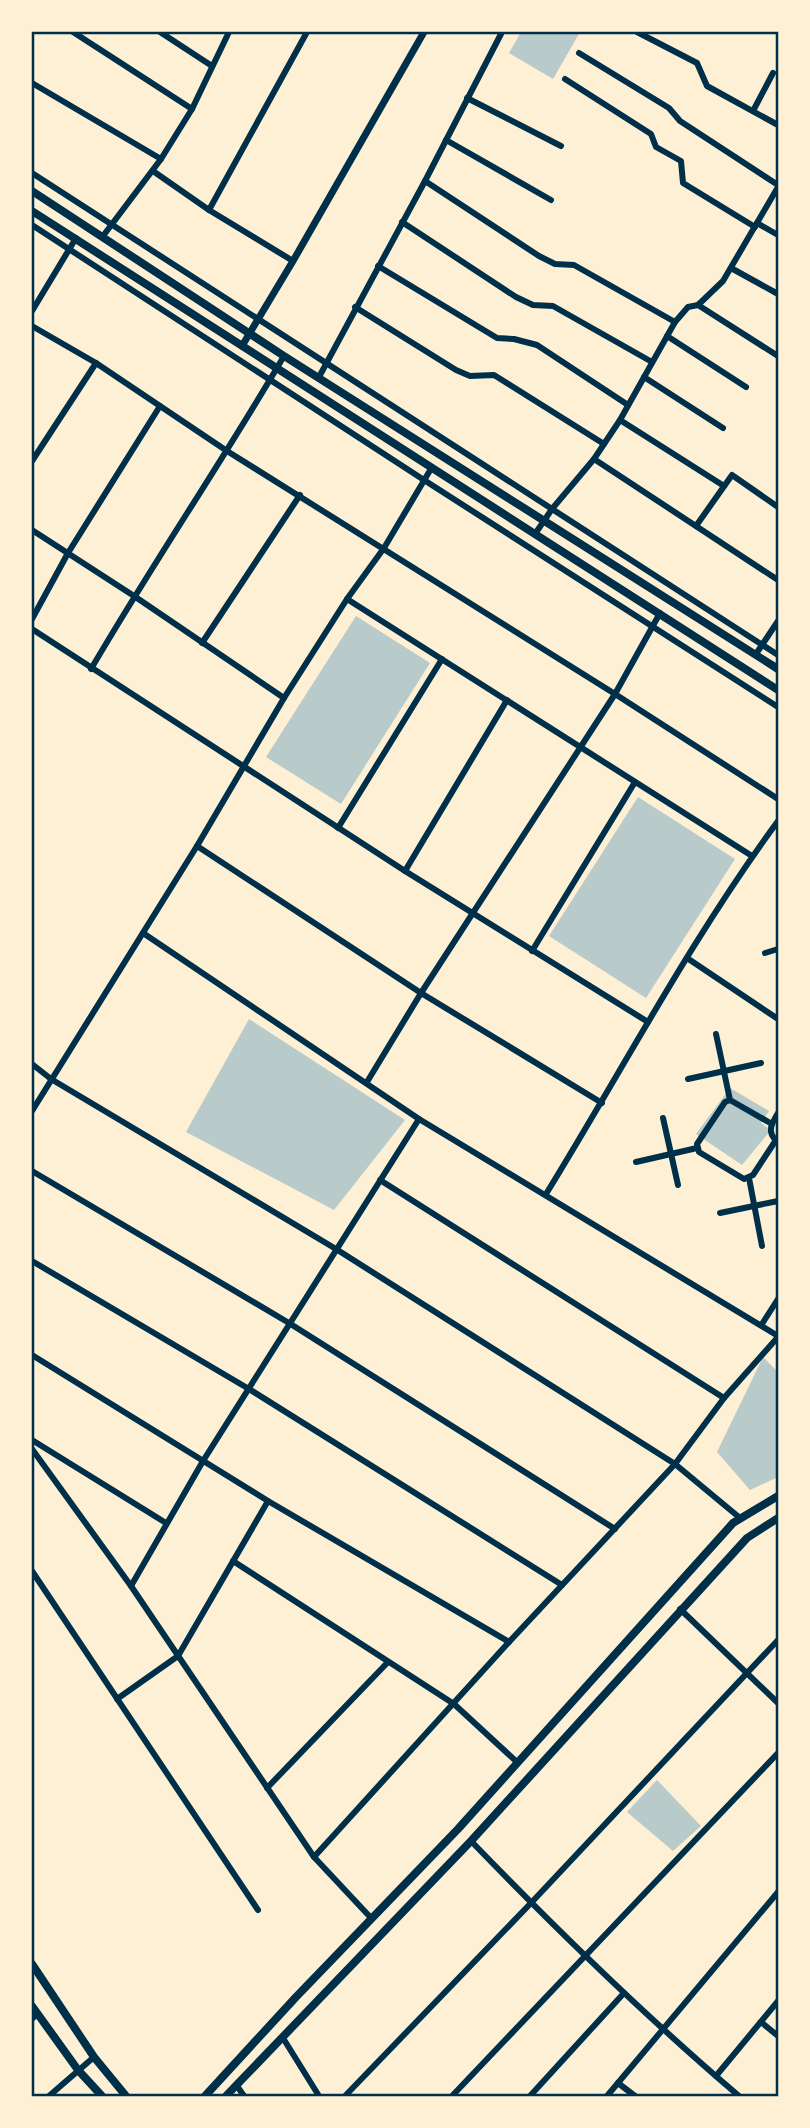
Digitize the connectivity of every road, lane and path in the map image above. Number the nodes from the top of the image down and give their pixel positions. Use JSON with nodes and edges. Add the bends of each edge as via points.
{"nodes":[{"id":1,"x":73,"y":32,"type":"edge"},
{"id":2,"x":160,"y":32,"type":"edge"},
{"id":3,"x":229,"y":32,"type":"edge"},
{"id":4,"x":307,"y":32,"type":"edge"},
{"id":5,"x":425,"y":32,"type":"edge"},
{"id":6,"x":502,"y":32,"type":"edge"},
{"id":7,"x":637,"y":32,"type":"edge"},
{"id":8,"x":579,"y":53,"type":"dead end"},
{"id":9,"x":212,"y":66,"type":"junction"},
{"id":10,"x":773,"y":74,"type":"dead end"},
{"id":11,"x":565,"y":79,"type":"dead end"},
{"id":12,"x":32,"y":83,"type":"edge"},
{"id":13,"x":467,"y":97,"type":"junction"},
{"id":14,"x":191,"y":109,"type":"junction"},
{"id":15,"x":753,"y":111,"type":"junction"},
{"id":16,"x":779,"y":125,"type":"edge"},
{"id":17,"x":446,"y":140,"type":"junction"},
{"id":18,"x":561,"y":146,"type":"dead end"},
{"id":19,"x":161,"y":159,"type":"junction"},
{"id":20,"x":153,"y":171,"type":"junction"},
{"id":21,"x":32,"y":173,"type":"edge"},
{"id":22,"x":425,"y":181,"type":"junction"},
{"id":23,"x":779,"y":186,"type":"edge"},
{"id":24,"x":32,"y":191,"type":"edge"},
{"id":25,"x":551,"y":200,"type":"dead end"},
{"id":26,"x":209,"y":210,"type":"junction"},
{"id":27,"x":32,"y":211,"type":"edge"},
{"id":28,"x":402,"y":222,"type":"junction"},
{"id":29,"x":111,"y":224,"type":"junction"},
{"id":30,"x":32,"y":225,"type":"edge"},
{"id":31,"x":756,"y":225,"type":"junction"},
{"id":32,"x":779,"y":235,"type":"edge"},
{"id":33,"x":103,"y":236,"type":"junction"},
{"id":34,"x":75,"y":239,"type":"junction"},
{"id":35,"x":70,"y":249,"type":"junction"},
{"id":36,"x":293,"y":261,"type":"junction"},
{"id":37,"x":378,"y":266,"type":"junction"},
{"id":38,"x":731,"y":268,"type":"junction"},
{"id":39,"x":779,"y":293,"type":"edge"},
{"id":40,"x":698,"y":305,"type":"junction"},
{"id":41,"x":355,"y":307,"type":"junction"},
{"id":42,"x":32,"y":311,"type":"edge"},
{"id":43,"x":257,"y":319,"type":"junction"},
{"id":44,"x":675,"y":322,"type":"junction"},
{"id":45,"x":32,"y":326,"type":"edge"},
{"id":46,"x":250,"y":333,"type":"junction"},
{"id":47,"x":667,"y":336,"type":"junction"},
{"id":48,"x":242,"y":346,"type":"junction"},
{"id":49,"x":284,"y":356,"type":"junction"},
{"id":50,"x":779,"y":356,"type":"edge"},
{"id":51,"x":652,"y":362,"type":"junction"},
{"id":52,"x":96,"y":363,"type":"junction"},
{"id":53,"x":326,"y":364,"type":"junction"},
{"id":54,"x":277,"y":368,"type":"junction"},
{"id":55,"x":319,"y":377,"type":"junction"},
{"id":56,"x":644,"y":377,"type":"junction"},
{"id":57,"x":269,"y":380,"type":"junction"},
{"id":58,"x":746,"y":387,"type":"dead end"},
{"id":59,"x":628,"y":405,"type":"junction"},
{"id":60,"x":160,"y":406,"type":"junction"},
{"id":61,"x":620,"y":420,"type":"junction"},
{"id":62,"x":723,"y":428,"type":"dead end"},
{"id":63,"x":604,"y":444,"type":"junction"},
{"id":64,"x":227,"y":451,"type":"junction"},
{"id":65,"x":594,"y":459,"type":"junction"},
{"id":66,"x":32,"y":461,"type":"edge"},
{"id":67,"x":432,"y":467,"type":"junction"},
{"id":68,"x":424,"y":481,"type":"junction"},
{"id":69,"x":724,"y":485,"type":"junction"},
{"id":70,"x":300,"y":495,"type":"junction"},
{"id":71,"x":779,"y":507,"type":"edge"},
{"id":72,"x":552,"y":509,"type":"junction"},
{"id":73,"x":544,"y":520,"type":"junction"},
{"id":74,"x":696,"y":526,"type":"junction"},
{"id":75,"x":32,"y":530,"type":"edge"},
{"id":76,"x":535,"y":534,"type":"junction"},
{"id":77,"x":384,"y":548,"type":"junction"},
{"id":78,"x":68,"y":554,"type":"junction"},
{"id":79,"x":779,"y":580,"type":"edge"},
{"id":80,"x":134,"y":596,"type":"junction"},
{"id":81,"x":347,"y":599,"type":"junction"},
{"id":82,"x":660,"y":613,"type":"junction"},
{"id":83,"x":32,"y":619,"type":"edge"},
{"id":84,"x":779,"y":621,"type":"edge"},
{"id":85,"x":652,"y":627,"type":"junction"},
{"id":86,"x":32,"y":629,"type":"edge"},
{"id":87,"x":202,"y":643,"type":"junction"},
{"id":88,"x":762,"y":644,"type":"junction"},
{"id":89,"x":756,"y":654,"type":"junction"},
{"id":90,"x":779,"y":655,"type":"edge"},
{"id":91,"x":442,"y":659,"type":"junction"},
{"id":92,"x":90,"y":669,"type":"junction"},
{"id":93,"x":779,"y":669,"type":"edge"},
{"id":94,"x":779,"y":690,"type":"edge"},
{"id":95,"x":615,"y":694,"type":"junction"},
{"id":96,"x":285,"y":698,"type":"junction"},
{"id":97,"x":507,"y":700,"type":"junction"},
{"id":98,"x":779,"y":706,"type":"edge"},
{"id":99,"x":580,"y":749,"type":"junction"},
{"id":100,"x":244,"y":767,"type":"junction"},
{"id":101,"x":635,"y":782,"type":"junction"},
{"id":102,"x":779,"y":799,"type":"edge"},
{"id":103,"x":779,"y":821,"type":"edge"},
{"id":104,"x":338,"y":828,"type":"junction"},
{"id":105,"x":197,"y":846,"type":"junction"},
{"id":106,"x":752,"y":856,"type":"junction"},
{"id":107,"x":405,"y":871,"type":"junction"},
{"id":108,"x":472,"y":914,"type":"junction"},
{"id":109,"x":143,"y":933,"type":"junction"},
{"id":110,"x":779,"y":949,"type":"edge"},
{"id":111,"x":532,"y":951,"type":"junction"},
{"id":112,"x":765,"y":953,"type":"dead end"},
{"id":113,"x":687,"y":958,"type":"junction"},
{"id":114,"x":421,"y":993,"type":"junction"},
{"id":115,"x":779,"y":1019,"type":"edge"},
{"id":116,"x":648,"y":1022,"type":"junction"},
{"id":117,"x":716,"y":1034,"type":"dead end"},
{"id":118,"x":761,"y":1063,"type":"dead end"},
{"id":119,"x":32,"y":1064,"type":"edge"},
{"id":120,"x":724,"y":1071,"type":"junction"},
{"id":121,"x":51,"y":1079,"type":"junction"},
{"id":122,"x":688,"y":1079,"type":"dead end"},
{"id":123,"x":367,"y":1082,"type":"junction"},
{"id":124,"x":730,"y":1100,"type":"junction"},
{"id":125,"x":602,"y":1103,"type":"junction"},
{"id":126,"x":32,"y":1111,"type":"edge"},
{"id":127,"x":779,"y":1113,"type":"edge"},
{"id":128,"x":663,"y":1118,"type":"dead end"},
{"id":129,"x":419,"y":1119,"type":"junction"},
{"id":130,"x":772,"y":1124,"type":"junction"},
{"id":131,"x":777,"y":1141,"type":"edge"},
{"id":132,"x":697,"y":1149,"type":"junction"},
{"id":133,"x":671,"y":1154,"type":"junction"},
{"id":134,"x":636,"y":1162,"type":"dead end"},
{"id":135,"x":32,"y":1171,"type":"edge"},
{"id":136,"x":749,"y":1178,"type":"junction"},
{"id":137,"x":380,"y":1180,"type":"junction"},
{"id":138,"x":678,"y":1185,"type":"dead end"},
{"id":139,"x":546,"y":1194,"type":"junction"},
{"id":140,"x":779,"y":1200,"type":"edge"},
{"id":141,"x":754,"y":1206,"type":"junction"},
{"id":142,"x":720,"y":1213,"type":"dead end"},
{"id":143,"x":762,"y":1246,"type":"dead end"},
{"id":144,"x":336,"y":1249,"type":"junction"},
{"id":145,"x":32,"y":1261,"type":"edge"},
{"id":146,"x":779,"y":1299,"type":"edge"},
{"id":147,"x":289,"y":1324,"type":"junction"},
{"id":148,"x":762,"y":1324,"type":"junction"},
{"id":149,"x":779,"y":1336,"type":"edge"},
{"id":150,"x":32,"y":1355,"type":"edge"},
{"id":151,"x":249,"y":1389,"type":"junction"},
{"id":152,"x":724,"y":1398,"type":"junction"},
{"id":153,"x":32,"y":1440,"type":"edge"},
{"id":154,"x":32,"y":1450,"type":"edge"},
{"id":155,"x":203,"y":1461,"type":"junction"},
{"id":156,"x":676,"y":1464,"type":"junction"},
{"id":157,"x":779,"y":1496,"type":"edge"},
{"id":158,"x":268,"y":1501,"type":"junction"},
{"id":159,"x":740,"y":1518,"type":"junction"},
{"id":160,"x":779,"y":1518,"type":"edge"},
{"id":161,"x":166,"y":1523,"type":"junction"},
{"id":162,"x":615,"y":1529,"type":"junction"},
{"id":163,"x":233,"y":1561,"type":"junction"},
{"id":164,"x":32,"y":1570,"type":"edge"},
{"id":165,"x":562,"y":1585,"type":"junction"},
{"id":166,"x":131,"y":1586,"type":"junction"},
{"id":167,"x":680,"y":1609,"type":"junction"},
{"id":168,"x":779,"y":1640,"type":"edge"},
{"id":169,"x":509,"y":1642,"type":"junction"},
{"id":170,"x":178,"y":1656,"type":"junction"},
{"id":171,"x":388,"y":1662,"type":"junction"},
{"id":172,"x":746,"y":1672,"type":"junction"},
{"id":173,"x":117,"y":1699,"type":"junction"},
{"id":174,"x":779,"y":1703,"type":"edge"},
{"id":175,"x":454,"y":1704,"type":"junction"},
{"id":176,"x":779,"y":1753,"type":"edge"},
{"id":177,"x":518,"y":1763,"type":"junction"},
{"id":178,"x":267,"y":1788,"type":"junction"},
{"id":179,"x":471,"y":1842,"type":"junction"},
{"id":180,"x":314,"y":1857,"type":"junction"},
{"id":181,"x":779,"y":1892,"type":"edge"},
{"id":182,"x":531,"y":1903,"type":"junction"},
{"id":183,"x":258,"y":1910,"type":"dead end"},
{"id":184,"x":372,"y":1919,"type":"junction"},
{"id":185,"x":586,"y":1957,"type":"junction"},
{"id":186,"x":32,"y":1964,"type":"edge"},
{"id":187,"x":624,"y":1993,"type":"junction"},
{"id":188,"x":779,"y":2001,"type":"edge"},
{"id":189,"x":33,"y":2013,"type":"edge"},
{"id":190,"x":761,"y":2022,"type":"junction"},
{"id":191,"x":663,"y":2030,"type":"junction"},
{"id":192,"x":779,"y":2036,"type":"edge"},
{"id":193,"x":283,"y":2038,"type":"junction"},
{"id":194,"x":94,"y":2057,"type":"junction"},
{"id":195,"x":78,"y":2070,"type":"junction"},
{"id":196,"x":716,"y":2077,"type":"junction"},
{"id":197,"x":618,"y":2083,"type":"junction"},
{"id":198,"x":237,"y":2085,"type":"junction"},
{"id":199,"x":49,"y":2096,"type":"edge"},
{"id":200,"x":102,"y":2096,"type":"edge"},
{"id":201,"x":126,"y":2096,"type":"edge"},
{"id":202,"x":205,"y":2096,"type":"edge"},
{"id":203,"x":226,"y":2096,"type":"edge"},
{"id":204,"x":244,"y":2096,"type":"edge"},
{"id":205,"x":319,"y":2096,"type":"edge"},
{"id":206,"x":345,"y":2096,"type":"edge"},
{"id":207,"x":452,"y":2096,"type":"edge"},
{"id":208,"x":530,"y":2096,"type":"edge"},
{"id":209,"x":607,"y":2096,"type":"edge"},
{"id":210,"x":635,"y":2096,"type":"edge"},
{"id":211,"x":739,"y":2096,"type":"edge"}],
"edges":[{"from":1,"to":14,"type":"street"},
{"from":2,"to":9,"type":"street"},
{"from":3,"to":9,"type":"street"},
{"from":4,"to":26,"type":"street"},
{"from":5,"to":36,"type":"street"},
{"from":6,"to":13,"type":"street"},
{"from":7,"to":15,"type":"street","via":[[697,63],[707,86]]},
{"from":8,"to":23,"type":"street","via":[[669,108],[680,121]]},
{"from":9,"to":14,"type":"street"},
{"from":10,"to":15,"type":"street"},
{"from":11,"to":31,"type":"street","via":[[652,134],[656,147],[681,161],[683,183]]},
{"from":12,"to":19,"type":"street"},
{"from":13,"to":17,"type":"street"},
{"from":13,"to":18,"type":"street"},
{"from":14,"to":19,"type":"street"},
{"from":15,"to":16,"type":"street"},
{"from":17,"to":22,"type":"street"},
{"from":17,"to":25,"type":"street"},
{"from":19,"to":20,"type":"street"},
{"from":20,"to":26,"type":"street"},
{"from":20,"to":29,"type":"street"},
{"from":21,"to":29,"type":"street"},
{"from":22,"to":28,"type":"street"},
{"from":22,"to":44,"type":"street","via":[[539,256],[555,264],[574,265]]},
{"from":23,"to":31,"type":"street"},
{"from":24,"to":33,"type":"main road"},
{"from":26,"to":36,"type":"street"},
{"from":27,"to":34,"type":"main road"},
{"from":28,"to":37,"type":"street"},
{"from":28,"to":51,"type":"street","via":[[516,298],[554,306]]},
{"from":29,"to":33,"type":"street"},
{"from":29,"to":43,"type":"street"},
{"from":30,"to":35,"type":"street"},
{"from":31,"to":32,"type":"street"},
{"from":31,"to":38,"type":"street"},
{"from":33,"to":46,"type":"main road"},
{"from":34,"to":35,"type":"street"},
{"from":34,"to":48,"type":"main road"},
{"from":35,"to":42,"type":"street"},
{"from":35,"to":57,"type":"street"},
{"from":36,"to":43,"type":"street"},
{"from":37,"to":41,"type":"street"},
{"from":37,"to":59,"type":"street","via":[[497,338],[537,345]]},
{"from":38,"to":39,"type":"street"},
{"from":38,"to":40,"type":"street"},
{"from":40,"to":44,"type":"street","via":[[688,307]]},
{"from":40,"to":50,"type":"street"},
{"from":41,"to":53,"type":"street"},
{"from":41,"to":63,"type":"street","via":[[456,370],[470,376],[494,374]]},
{"from":43,"to":46,"type":"street"},
{"from":43,"to":53,"type":"street"},
{"from":44,"to":47,"type":"street"},
{"from":45,"to":52,"type":"street"},
{"from":46,"to":48,"type":"street"},
{"from":46,"to":49,"type":"main road"},
{"from":47,"to":51,"type":"street"},
{"from":47,"to":58,"type":"street"},
{"from":48,"to":54,"type":"main road"},
{"from":49,"to":54,"type":"street"},
{"from":49,"to":55,"type":"main road"},
{"from":51,"to":56,"type":"street"},
{"from":52,"to":60,"type":"street"},
{"from":52,"to":66,"type":"street"},
{"from":53,"to":55,"type":"street"},
{"from":53,"to":72,"type":"street"},
{"from":54,"to":57,"type":"street"},
{"from":54,"to":67,"type":"main road"},
{"from":55,"to":73,"type":"main road"},
{"from":56,"to":59,"type":"street"},
{"from":56,"to":62,"type":"street"},
{"from":57,"to":64,"type":"street"},
{"from":57,"to":68,"type":"street"},
{"from":59,"to":61,"type":"street"},
{"from":60,"to":64,"type":"street"},
{"from":60,"to":78,"type":"street"},
{"from":61,"to":63,"type":"street"},
{"from":61,"to":69,"type":"street"},
{"from":63,"to":65,"type":"street"},
{"from":64,"to":70,"type":"street"},
{"from":64,"to":80,"type":"street"},
{"from":65,"to":72,"type":"street"},
{"from":65,"to":74,"type":"street"},
{"from":67,"to":68,"type":"street"},
{"from":67,"to":76,"type":"main road"},
{"from":68,"to":77,"type":"street"},
{"from":68,"to":85,"type":"street"},
{"from":69,"to":71,"type":"street","via":[[732,475]]},
{"from":69,"to":74,"type":"street"},
{"from":70,"to":77,"type":"street"},
{"from":70,"to":87,"type":"street"},
{"from":72,"to":73,"type":"street"},
{"from":72,"to":88,"type":"street"},
{"from":73,"to":76,"type":"street"},
{"from":73,"to":89,"type":"main road"},
{"from":74,"to":79,"type":"street"},
{"from":75,"to":78,"type":"street"},
{"from":76,"to":82,"type":"main road"},
{"from":77,"to":81,"type":"street"},
{"from":77,"to":95,"type":"street"},
{"from":78,"to":80,"type":"street"},
{"from":78,"to":83,"type":"street"},
{"from":80,"to":87,"type":"street"},
{"from":80,"to":92,"type":"street"},
{"from":81,"to":91,"type":"street"},
{"from":81,"to":96,"type":"street"},
{"from":82,"to":85,"type":"street"},
{"from":82,"to":94,"type":"main road"},
{"from":84,"to":88,"type":"street"},
{"from":85,"to":95,"type":"street"},
{"from":85,"to":98,"type":"street"},
{"from":86,"to":92,"type":"street"},
{"from":87,"to":96,"type":"street"},
{"from":88,"to":89,"type":"street"},
{"from":88,"to":90,"type":"street"},
{"from":89,"to":93,"type":"main road"},
{"from":91,"to":97,"type":"street"},
{"from":91,"to":104,"type":"street"},
{"from":92,"to":100,"type":"street"},
{"from":95,"to":99,"type":"street"},
{"from":95,"to":102,"type":"street"},
{"from":96,"to":100,"type":"street"},
{"from":97,"to":99,"type":"street"},
{"from":97,"to":107,"type":"street"},
{"from":99,"to":101,"type":"street"},
{"from":99,"to":108,"type":"street"},
{"from":100,"to":104,"type":"street"},
{"from":100,"to":105,"type":"street"},
{"from":101,"to":106,"type":"street"},
{"from":101,"to":111,"type":"street"},
{"from":103,"to":106,"type":"street"},
{"from":104,"to":107,"type":"street"},
{"from":105,"to":109,"type":"street"},
{"from":105,"to":114,"type":"street"},
{"from":106,"to":113,"type":"street"},
{"from":107,"to":108,"type":"street"},
{"from":108,"to":111,"type":"street"},
{"from":108,"to":114,"type":"street"},
{"from":109,"to":121,"type":"street"},
{"from":109,"to":123,"type":"street"},
{"from":110,"to":112,"type":"street"},
{"from":111,"to":116,"type":"street"},
{"from":113,"to":115,"type":"street"},
{"from":113,"to":116,"type":"street"},
{"from":114,"to":123,"type":"street"},
{"from":114,"to":125,"type":"street"},
{"from":116,"to":125,"type":"street"},
{"from":117,"to":120,"type":"street"},
{"from":118,"to":120,"type":"street"},
{"from":119,"to":121,"type":"street"},
{"from":120,"to":122,"type":"street"},
{"from":120,"to":124,"type":"street"},
{"from":121,"to":126,"type":"street"},
{"from":121,"to":144,"type":"street"},
{"from":123,"to":129,"type":"street"},
{"from":124,"to":130,"type":"street"},
{"from":124,"to":132,"type":"street"},
{"from":125,"to":139,"type":"street"},
{"from":127,"to":130,"type":"street"},
{"from":128,"to":133,"type":"street"},
{"from":129,"to":137,"type":"street"},
{"from":129,"to":139,"type":"street"},
{"from":130,"to":131,"type":"street"},
{"from":131,"to":136,"type":"street"},
{"from":132,"to":133,"type":"street"},
{"from":132,"to":136,"type":"street","via":[[739,1178]]},
{"from":133,"to":134,"type":"street"},
{"from":133,"to":138,"type":"street"},
{"from":135,"to":147,"type":"street"},
{"from":136,"to":141,"type":"street"},
{"from":137,"to":144,"type":"street"},
{"from":137,"to":152,"type":"street"},
{"from":139,"to":148,"type":"street"},
{"from":140,"to":141,"type":"street"},
{"from":141,"to":142,"type":"street"},
{"from":141,"to":143,"type":"street"},
{"from":144,"to":147,"type":"street"},
{"from":144,"to":156,"type":"street"},
{"from":145,"to":151,"type":"street"},
{"from":146,"to":148,"type":"street"},
{"from":147,"to":151,"type":"street"},
{"from":147,"to":162,"type":"street"},
{"from":148,"to":149,"type":"street"},
{"from":149,"to":152,"type":"street"},
{"from":150,"to":155,"type":"street"},
{"from":151,"to":155,"type":"street"},
{"from":151,"to":165,"type":"street"},
{"from":152,"to":156,"type":"street"},
{"from":153,"to":161,"type":"street"},
{"from":154,"to":166,"type":"street"},
{"from":155,"to":158,"type":"street"},
{"from":155,"to":161,"type":"street"},
{"from":156,"to":159,"type":"street"},
{"from":156,"to":162,"type":"street"},
{"from":157,"to":159,"type":"main road"},
{"from":158,"to":163,"type":"street"},
{"from":158,"to":169,"type":"street"},
{"from":159,"to":177,"type":"main road"},
{"from":160,"to":167,"type":"main road","via":[[747,1538]]},
{"from":161,"to":166,"type":"street"},
{"from":162,"to":165,"type":"street"},
{"from":163,"to":170,"type":"street"},
{"from":163,"to":171,"type":"street"},
{"from":164,"to":173,"type":"street"},
{"from":165,"to":169,"type":"street"},
{"from":166,"to":170,"type":"street"},
{"from":167,"to":172,"type":"street"},
{"from":167,"to":179,"type":"main road"},
{"from":168,"to":172,"type":"street"},
{"from":169,"to":175,"type":"street"},
{"from":170,"to":173,"type":"street"},
{"from":170,"to":178,"type":"street"},
{"from":171,"to":175,"type":"street"},
{"from":171,"to":178,"type":"street"},
{"from":172,"to":174,"type":"street"},
{"from":172,"to":182,"type":"street"},
{"from":173,"to":183,"type":"street"},
{"from":175,"to":177,"type":"street"},
{"from":175,"to":180,"type":"street"},
{"from":176,"to":185,"type":"street"},
{"from":177,"to":184,"type":"main road"},
{"from":178,"to":180,"type":"street"},
{"from":179,"to":182,"type":"street"},
{"from":179,"to":193,"type":"main road"},
{"from":180,"to":184,"type":"street"},
{"from":181,"to":191,"type":"street"},
{"from":182,"to":185,"type":"street"},
{"from":182,"to":206,"type":"street"},
{"from":184,"to":202,"type":"main road"},
{"from":185,"to":187,"type":"street"},
{"from":185,"to":207,"type":"street"},
{"from":186,"to":194,"type":"main road"},
{"from":187,"to":191,"type":"street"},
{"from":187,"to":208,"type":"street"},
{"from":188,"to":190,"type":"street"},
{"from":189,"to":195,"type":"main road"},
{"from":190,"to":192,"type":"street"},
{"from":190,"to":196,"type":"street"},
{"from":191,"to":196,"type":"street"},
{"from":191,"to":197,"type":"street"},
{"from":193,"to":198,"type":"main road"},
{"from":193,"to":205,"type":"street"},
{"from":194,"to":195,"type":"street"},
{"from":194,"to":201,"type":"main road"},
{"from":195,"to":199,"type":"street"},
{"from":195,"to":200,"type":"main road"},
{"from":196,"to":211,"type":"street"},
{"from":197,"to":209,"type":"street"},
{"from":197,"to":210,"type":"street"},
{"from":198,"to":203,"type":"main road"},
{"from":198,"to":204,"type":"street"}]}
